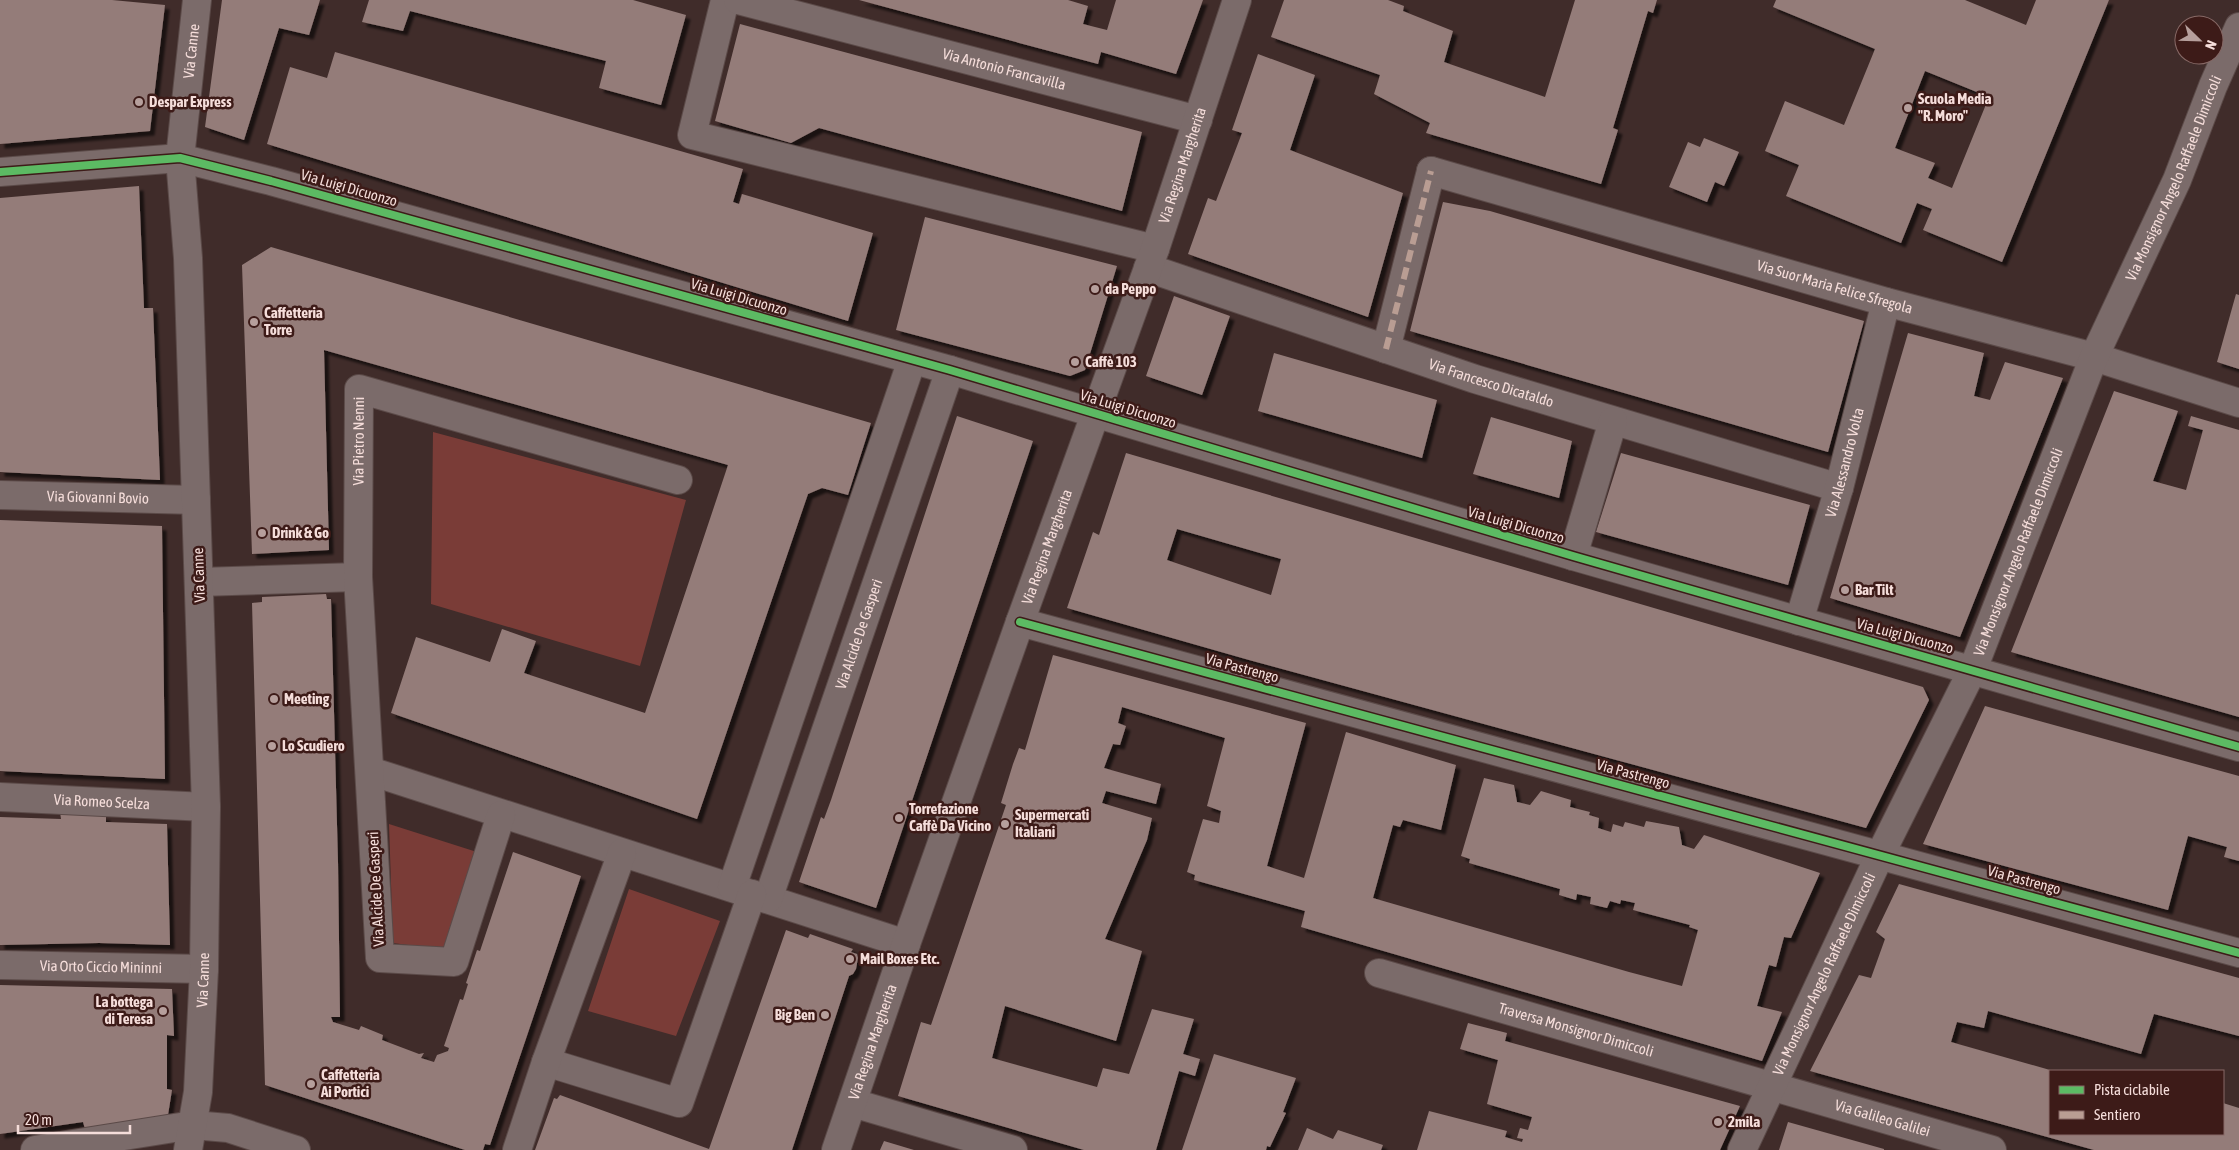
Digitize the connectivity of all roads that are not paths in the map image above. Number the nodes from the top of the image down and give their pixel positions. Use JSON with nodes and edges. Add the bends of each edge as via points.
{"nodes":[{"id":1,"x":197,"y":0,"type":"edge"},
{"id":2,"x":725,"y":0,"type":"edge"},
{"id":3,"x":738,"y":0,"type":"edge"},
{"id":4,"x":1237,"y":0,"type":"edge"},
{"id":5,"x":813,"y":9,"type":"edge"},
{"id":6,"x":2239,"y":28,"type":"edge"},
{"id":7,"x":1198,"y":120,"type":"junction"},
{"id":8,"x":180,"y":158,"type":"junction"},
{"id":9,"x":0,"y":172,"type":"edge"},
{"id":10,"x":1152,"y":259,"type":"junction"},
{"id":11,"x":1886,"y":302,"type":"junction"},
{"id":12,"x":1386,"y":349,"type":"junction"},
{"id":13,"x":2094,"y":357,"type":"junction"},
{"id":14,"x":912,"y":360,"type":"junction"},
{"id":15,"x":950,"y":370,"type":"junction"},
{"id":16,"x":2239,"y":403,"type":"edge"},
{"id":17,"x":1097,"y":414,"type":"junction"},
{"id":18,"x":1613,"y":421,"type":"junction"},
{"id":19,"x":678,"y":480,"type":"dead end"},
{"id":20,"x":1839,"y":488,"type":"junction"},
{"id":21,"x":0,"y":495,"type":"edge"},
{"id":22,"x":196,"y":500,"type":"junction"},
{"id":23,"x":1573,"y":556,"type":"junction"},
{"id":24,"x":358,"y":576,"type":"junction"},
{"id":25,"x":200,"y":582,"type":"junction"},
{"id":26,"x":1020,"y":622,"type":"junction"},
{"id":27,"x":1799,"y":622,"type":"junction"},
{"id":28,"x":1973,"y":669,"type":"junction"},
{"id":29,"x":2239,"y":747,"type":"edge"},
{"id":30,"x":370,"y":771,"type":"junction"},
{"id":31,"x":0,"y":797,"type":"edge"},
{"id":32,"x":206,"y":807,"type":"junction"},
{"id":33,"x":501,"y":815,"type":"junction"},
{"id":34,"x":622,"y":853,"type":"junction"},
{"id":35,"x":1880,"y":855,"type":"junction"},
{"id":36,"x":751,"y":893,"type":"junction"},
{"id":37,"x":906,"y":944,"type":"junction"},
{"id":38,"x":2239,"y":953,"type":"edge"},
{"id":39,"x":0,"y":965,"type":"edge"},
{"id":40,"x":204,"y":969,"type":"junction"},
{"id":41,"x":1379,"y":973,"type":"dead end"},
{"id":42,"x":546,"y":1062,"type":"junction"},
{"id":43,"x":1772,"y":1086,"type":"junction"},
{"id":44,"x":852,"y":1103,"type":"junction"},
{"id":45,"x":191,"y":1138,"type":"edge"},
{"id":46,"x":35,"y":1150,"type":"edge"},
{"id":47,"x":296,"y":1150,"type":"edge"},
{"id":48,"x":517,"y":1150,"type":"edge"},
{"id":49,"x":836,"y":1150,"type":"edge"},
{"id":50,"x":1013,"y":1150,"type":"edge"},
{"id":51,"x":1742,"y":1150,"type":"edge"},
{"id":52,"x":1992,"y":1150,"type":"edge"}],
"edges":[{"from":1,"to":8,"type":"street","name":"Via Canne"},
{"from":2,"to":10,"type":"street","name":"Via Francesco Dicataldo","via":[[692,135]]},
{"from":3,"to":5,"type":"street","name":"Via Antonio Francavilla"},
{"from":4,"to":7,"type":"street","name":"Via Regina Margherita"},
{"from":5,"to":7,"type":"street","name":"Via Antonio Francavilla"},
{"from":6,"to":13,"type":"street","name":"Via Monsignor Angelo Raffaele Dimiccoli","via":[[2177,180]]},
{"from":7,"to":10,"type":"street","name":"Via Regina Margherita"},
{"from":8,"to":9,"type":"street","name":"Via Luigi Dicuonzo"},
{"from":8,"to":14,"type":"street","name":"Via Luigi Dicuonzo","via":[[271,180]]},
{"from":8,"to":22,"type":"street","name":"Via Canne","via":[[188,258]]},
{"from":10,"to":12,"type":"street","name":"Via Francesco Dicataldo"},
{"from":10,"to":17,"type":"street","name":"Via Regina Margherita"},
{"from":11,"to":12,"type":"street","name":"Via Suor Maria Felice Sfregola","via":[[1432,171]]},
{"from":11,"to":13,"type":"street","name":"Via Suor Maria Felice Sfregola"},
{"from":11,"to":20,"type":"street","name":"Via Alessandro Volta"},
{"from":12,"to":18,"type":"street","name":"Via Francesco Dicataldo"},
{"from":13,"to":16,"type":"street","name":"Via Suor Maria Felice Sfregola"},
{"from":13,"to":28,"type":"street","name":"Via Monsignor Angelo Raffaele Dimiccoli"},
{"from":14,"to":15,"type":"street","name":"Via Luigi Dicuonzo"},
{"from":14,"to":36,"type":"street","name":"Via Alcide De Gasperi"},
{"from":15,"to":17,"type":"street","name":"Via Luigi Dicuonzo"},
{"from":15,"to":36,"type":"street","name":"Via Alcide De Gasperi"},
{"from":17,"to":23,"type":"street","name":"Via Luigi Dicuonzo"},
{"from":17,"to":26,"type":"street","name":"Via Regina Margherita"},
{"from":18,"to":20,"type":"street","name":"Via Francesco Dicataldo"},
{"from":18,"to":23,"type":"street"},
{"from":19,"to":24,"type":"street","name":"Via Pietro Nenni","via":[[360,389]]},
{"from":20,"to":27,"type":"street","name":"Via Alessandro Volta"},
{"from":21,"to":22,"type":"street","name":"Via Giovanni Bovio"},
{"from":22,"to":25,"type":"street","name":"Via Canne"},
{"from":23,"to":27,"type":"street","name":"Via Luigi Dicuonzo"},
{"from":24,"to":25,"type":"street"},
{"from":24,"to":30,"type":"street","name":"Via Alcide De Gasperi"},
{"from":25,"to":32,"type":"street","name":"Via Canne"},
{"from":26,"to":35,"type":"street","name":"Via Pastrengo"},
{"from":26,"to":37,"type":"street","name":"Via Regina Margherita"},
{"from":27,"to":28,"type":"street","name":"Via Luigi Dicuonzo"},
{"from":28,"to":29,"type":"street","name":"Via Luigi Dicuonzo"},
{"from":28,"to":35,"type":"street","name":"Via Monsignor Angelo Raffaele Dimiccoli"},
{"from":30,"to":33,"type":"street"},
{"from":30,"to":33,"type":"street","name":"Via Alcide De Gasperi","via":[[380,958],[454,962]]},
{"from":31,"to":32,"type":"street","name":"Via Romeo Scelza"},
{"from":32,"to":40,"type":"street","name":"Via Canne"},
{"from":33,"to":34,"type":"street"},
{"from":34,"to":36,"type":"street"},
{"from":34,"to":42,"type":"street"},
{"from":35,"to":38,"type":"street","name":"Via Pastrengo"},
{"from":35,"to":43,"type":"street","name":"Via Monsignor Angelo Raffaele Dimiccoli"},
{"from":36,"to":37,"type":"street"},
{"from":36,"to":42,"type":"street","name":"Via Alcide De Gasperi","via":[[679,1103]]},
{"from":37,"to":44,"type":"street","name":"Via Regina Margherita"},
{"from":39,"to":40,"type":"street","name":"Via Orto Ciccio Mininni"},
{"from":40,"to":45,"type":"street","name":"Via Canne","via":[[198,1092]]},
{"from":41,"to":43,"type":"street","name":"Traversa Monsignor Dimiccoli"},
{"from":42,"to":48,"type":"street"},
{"from":43,"to":51,"type":"street","name":"Via Monsignor Angelo Raffaele Dimiccoli"},
{"from":43,"to":52,"type":"street","name":"Via Galileo Galilei"},
{"from":44,"to":49,"type":"street","name":"Via Regina Margherita"},
{"from":44,"to":50,"type":"street"},
{"from":45,"to":46,"type":"street"},
{"from":45,"to":47,"type":"street","via":[[228,1128]]}]}
